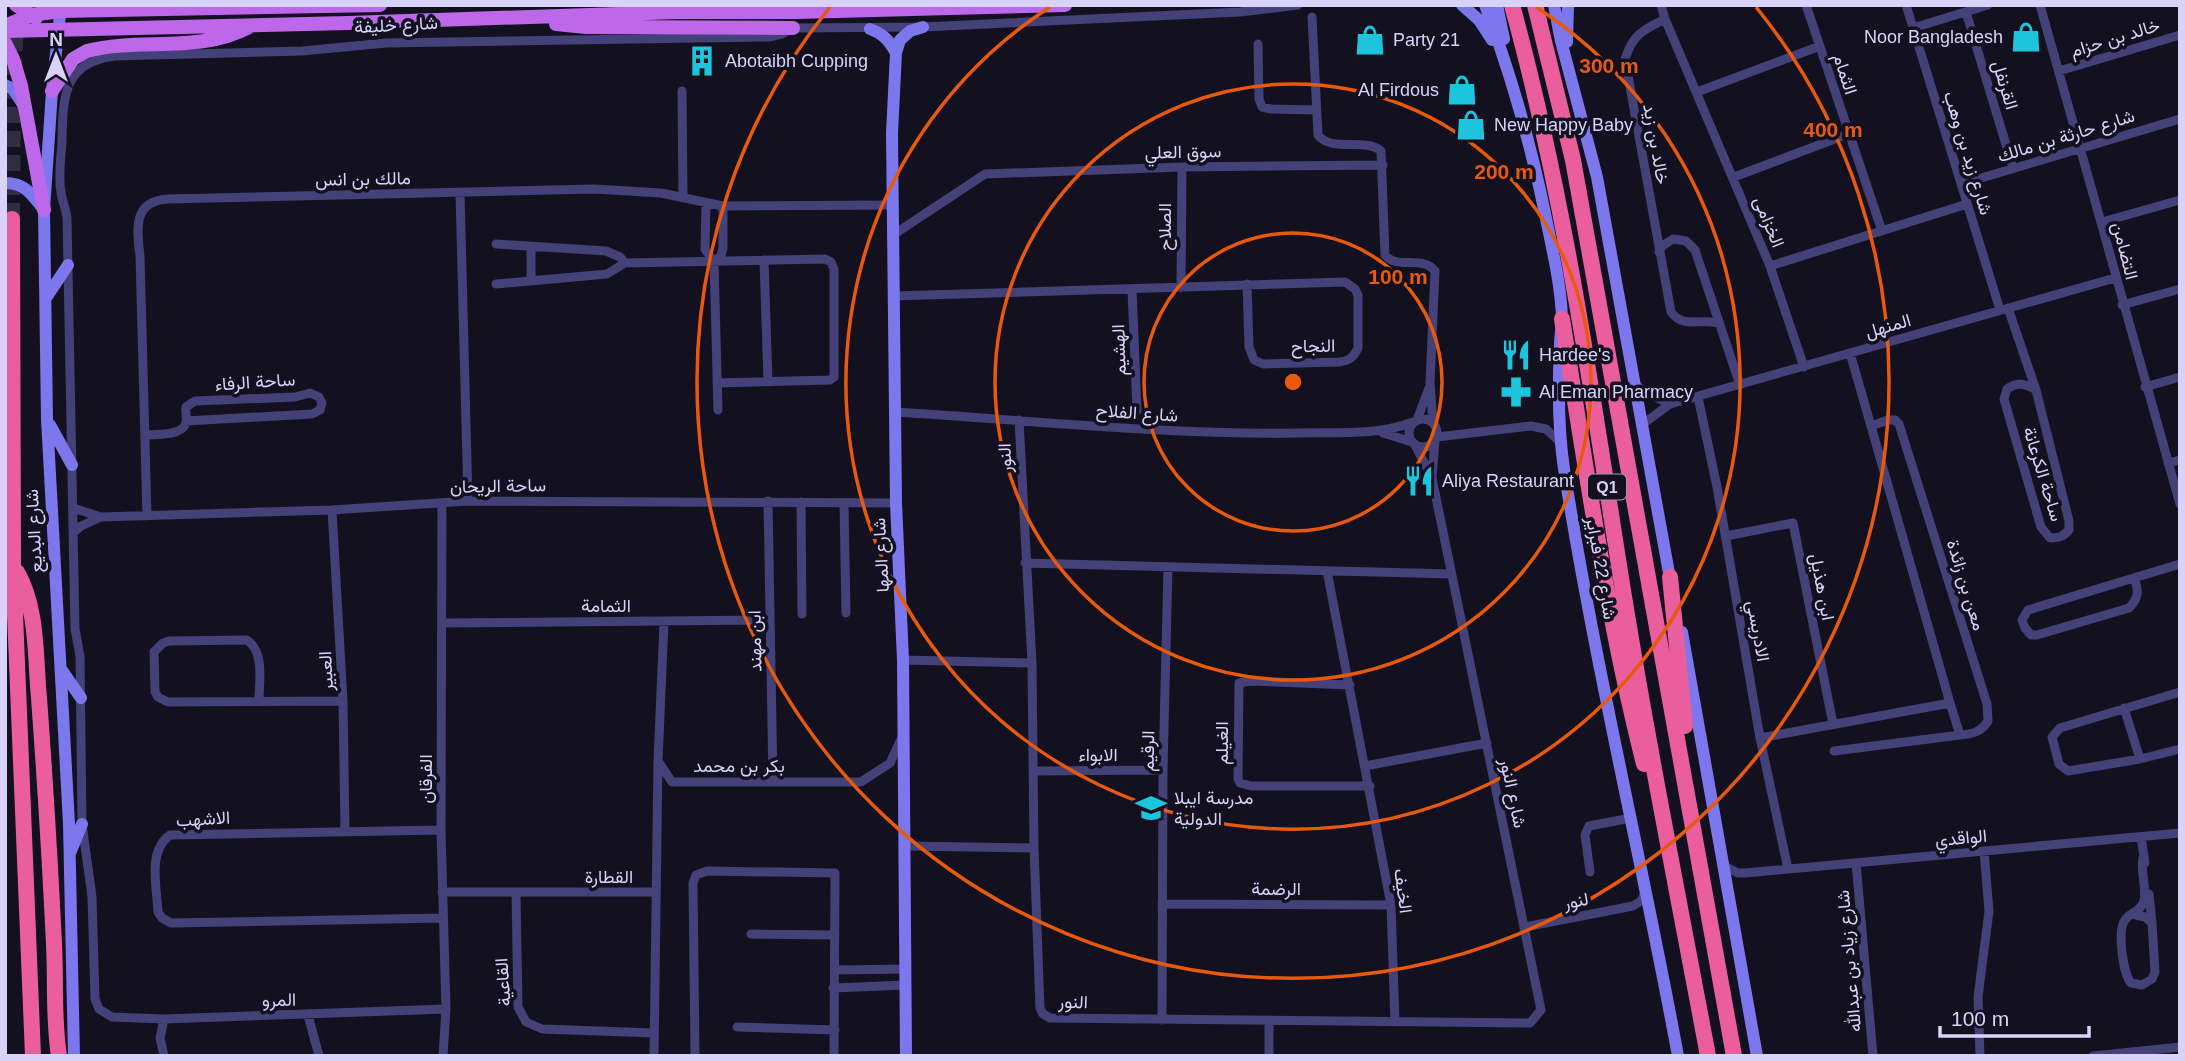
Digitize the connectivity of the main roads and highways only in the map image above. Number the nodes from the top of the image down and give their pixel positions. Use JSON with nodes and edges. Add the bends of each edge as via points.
{"nodes":[{"id":1,"x":16,"y":5,"type":"edge"},
{"id":2,"x":380,"y":5,"type":"edge"},
{"id":3,"x":1065,"y":5,"type":"edge"},
{"id":4,"x":1462,"y":5,"type":"edge"},
{"id":5,"x":1485,"y":5,"type":"edge"},
{"id":6,"x":1497,"y":5,"type":"edge"},
{"id":7,"x":1512,"y":5,"type":"edge"},
{"id":8,"x":1535,"y":5,"type":"edge"},
{"id":9,"x":1542,"y":5,"type":"edge"},
{"id":10,"x":1554,"y":5,"type":"edge"},
{"id":11,"x":1568,"y":5,"type":"edge"},
{"id":12,"x":61,"y":8,"type":"edge"},
{"id":13,"x":31,"y":15,"type":"junction"},
{"id":14,"x":513,"y":19,"type":"junction"},
{"id":15,"x":253,"y":24,"type":"junction"},
{"id":16,"x":923,"y":27,"type":"road end"},
{"id":17,"x":5,"y":28,"type":"edge"},
{"id":18,"x":793,"y":28,"type":"road end"},
{"id":19,"x":870,"y":29,"type":"road end"},
{"id":20,"x":59,"y":30,"type":"junction"},
{"id":21,"x":1561,"y":41,"type":"junction"},
{"id":22,"x":5,"y":43,"type":"edge"},
{"id":23,"x":896,"y":53,"type":"junction"},
{"id":24,"x":1505,"y":59,"type":"junction"},
{"id":25,"x":1568,"y":63,"type":"junction"},
{"id":26,"x":1511,"y":81,"type":"junction"},
{"id":27,"x":5,"y":85,"type":"edge"},
{"id":28,"x":52,"y":91,"type":"junction"},
{"id":29,"x":26,"y":113,"type":"junction"},
{"id":30,"x":5,"y":183,"type":"edge"},
{"id":31,"x":44,"y":210,"type":"junction"},
{"id":32,"x":12,"y":219,"type":"dead end"},
{"id":33,"x":68,"y":265,"type":"road end"},
{"id":34,"x":45,"y":298,"type":"junction"},
{"id":35,"x":1562,"y":319,"type":"junction"},
{"id":36,"x":47,"y":419,"type":"junction"},
{"id":37,"x":72,"y":465,"type":"road end"},
{"id":38,"x":13,"y":565,"type":"junction"},
{"id":39,"x":1670,"y":577,"type":"junction"},
{"id":40,"x":61,"y":669,"type":"junction"},
{"id":41,"x":81,"y":698,"type":"road end"},
{"id":42,"x":1686,"y":788,"type":"junction"},
{"id":43,"x":1662,"y":805,"type":"junction"},
{"id":44,"x":82,"y":824,"type":"road end"},
{"id":45,"x":70,"y":854,"type":"junction"},
{"id":46,"x":33,"y":1056,"type":"edge"},
{"id":47,"x":59,"y":1056,"type":"edge"},
{"id":48,"x":74,"y":1056,"type":"edge"},
{"id":49,"x":906,"y":1056,"type":"edge"},
{"id":50,"x":1678,"y":1056,"type":"edge"},
{"id":51,"x":1707,"y":1056,"type":"edge"},
{"id":52,"x":1734,"y":1056,"type":"edge"},
{"id":53,"x":1757,"y":1056,"type":"edge"}],
"edges":[{"from":1,"to":13,"type":"main road"},
{"from":2,"to":12,"type":"main road"},
{"from":3,"to":14,"type":"main road","name":"شارع خليفة"},
{"from":4,"to":26,"type":"main road","via":[[1488,33]]},
{"from":5,"to":24,"type":"main road","name":"شارع 22 فبراير"},
{"from":6,"to":24,"type":"main road"},
{"from":7,"to":43,"type":"highway","name":"شارع 22 فبراير","number":"Q1","via":[[1551,170]]},
{"from":8,"to":42,"type":"highway","number":"Q1","via":[[1573,160]]},
{"from":9,"to":21,"type":"main road"},
{"from":10,"to":21,"type":"main road"},
{"from":11,"to":25,"type":"main road"},
{"from":12,"to":13,"type":"main road"},
{"from":12,"to":20,"type":"main road","name":"شارع البديع"},
{"from":13,"to":17,"type":"main road"},
{"from":13,"to":20,"type":"main road"},
{"from":14,"to":15,"type":"main road","name":"شارع خليفة"},
{"from":14,"to":18,"type":"main road","via":[[586,27]]},
{"from":15,"to":20,"type":"main road","name":"شارع خليفة"},
{"from":15,"to":28,"type":"main road","via":[[209,41],[87,51],[73,59]]},
{"from":16,"to":23,"type":"main road","via":[[900,40]]},
{"from":17,"to":20,"type":"main road","name":"شارع خليفة"},
{"from":19,"to":23,"type":"main road","via":[[890,42]]},
{"from":20,"to":28,"type":"main road","name":"شارع البديع"},
{"from":21,"to":25,"type":"main road"},
{"from":22,"to":29,"type":"main road"},
{"from":23,"to":49,"type":"main road","name":"شارع المها","via":[[893,235]]},
{"from":24,"to":26,"type":"main road","name":"شارع 22 فبراير"},
{"from":25,"to":39,"type":"main road","via":[[1597,177]]},
{"from":26,"to":35,"type":"main road","name":"شارع 22 فبراير","via":[[1544,205]]},
{"from":27,"to":29,"type":"main road","via":[[22,100]]},
{"from":28,"to":31,"type":"main road","name":"شارع البديع"},
{"from":29,"to":31,"type":"main road"},
{"from":30,"to":31,"type":"main road","via":[[26,187]]},
{"from":31,"to":34,"type":"main road","name":"شارع البديع"},
{"from":32,"to":38,"type":"highway","name":"شارع البديع"},
{"from":33,"to":34,"type":"main road"},
{"from":34,"to":36,"type":"main road","name":"شارع البديع"},
{"from":35,"to":43,"type":"highway","via":[[1615,638],[1646,771]]},
{"from":35,"to":50,"type":"main road","name":"شارع 22 فبراير","via":[[1562,444],[1584,589]]},
{"from":36,"to":37,"type":"main road"},
{"from":36,"to":40,"type":"main road","name":"شارع البديع"},
{"from":38,"to":46,"type":"highway","name":"شارع البديع"},
{"from":38,"to":47,"type":"highway","via":[[23,582],[34,634]]},
{"from":39,"to":42,"type":"highway"},
{"from":39,"to":53,"type":"main road"},
{"from":40,"to":41,"type":"main road"},
{"from":40,"to":45,"type":"main road","name":"شارع البديع"},
{"from":42,"to":52,"type":"highway","number":"Q1"},
{"from":43,"to":51,"type":"highway","name":"شارع 22 فبراير","number":"Q1"},
{"from":44,"to":45,"type":"main road"},
{"from":45,"to":48,"type":"main road","name":"شارع البديع"}]}
